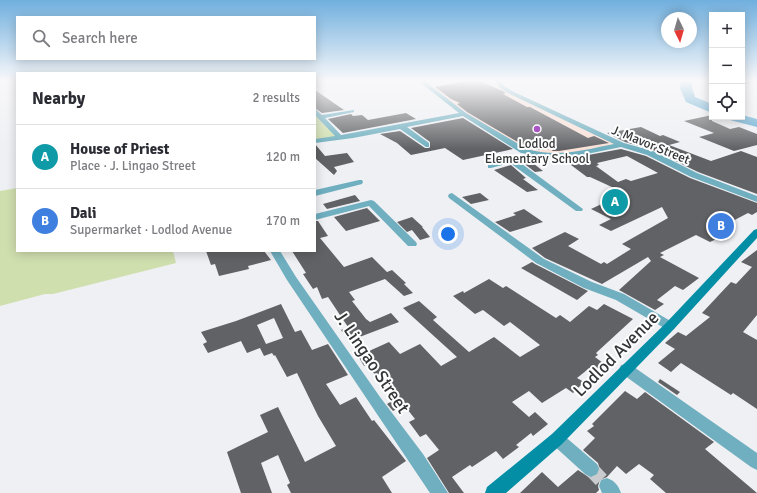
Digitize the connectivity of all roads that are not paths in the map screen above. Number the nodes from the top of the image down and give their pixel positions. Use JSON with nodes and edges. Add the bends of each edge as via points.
{"nodes":[{"id":1,"x":449,"y":103,"type":"edge"},
{"id":2,"x":532,"y":103,"type":"edge"},
{"id":3,"x":352,"y":111,"type":"dead end"},
{"id":4,"x":316,"y":112,"type":"edge"},
{"id":5,"x":464,"y":114,"type":"junction"},
{"id":6,"x":321,"y":117,"type":"junction"},
{"id":7,"x":401,"y":126,"type":"junction"},
{"id":8,"x":340,"y":138,"type":"junction"},
{"id":9,"x":316,"y":141,"type":"edge"},
{"id":10,"x":426,"y":145,"type":"dead end"},
{"id":11,"x":622,"y":145,"type":"junction"},
{"id":12,"x":533,"y":155,"type":"junction"},
{"id":13,"x":512,"y":161,"type":"junction"},
{"id":14,"x":491,"y":166,"type":"dead end"},
{"id":15,"x":359,"y":182,"type":"dead end"},
{"id":16,"x":316,"y":193,"type":"edge"},
{"id":17,"x":452,"y":196,"type":"dead end"},
{"id":18,"x":757,"y":199,"type":"edge"},
{"id":19,"x":579,"y":209,"type":"dead end"},
{"id":20,"x":316,"y":217,"type":"edge"},
{"id":21,"x":757,"y":232,"type":"edge"},
{"id":22,"x":412,"y":244,"type":"dead end"},
{"id":23,"x":276,"y":252,"type":"edge"},
{"id":24,"x":670,"y":326,"type":"junction"},
{"id":25,"x":626,"y":369,"type":"junction"},
{"id":26,"x":557,"y":439,"type":"junction"},
{"id":27,"x":757,"y":462,"type":"edge"},
{"id":28,"x":591,"y":469,"type":"tunnel mouth"},
{"id":29,"x":440,"y":493,"type":"edge"},
{"id":30,"x":493,"y":493,"type":"edge"}],
"edges":[{"from":1,"to":5,"type":"street"},
{"from":2,"to":11,"type":"street","name":"J. Mavor Street"},
{"from":3,"to":6,"type":"street"},
{"from":4,"to":6,"type":"street"},
{"from":5,"to":7,"type":"street"},
{"from":5,"to":12,"type":"street","via":[[524,152]]},
{"from":6,"to":8,"type":"street"},
{"from":7,"to":8,"type":"street"},
{"from":7,"to":10,"type":"street"},
{"from":8,"to":9,"type":"street"},
{"from":11,"to":12,"type":"street","via":[[561,157]]},
{"from":11,"to":18,"type":"street","name":"J. Mavor Street","via":[[645,152]]},
{"from":12,"to":13,"type":"street"},
{"from":13,"to":14,"type":"street"},
{"from":13,"to":19,"type":"street"},
{"from":15,"to":16,"type":"street"},
{"from":17,"to":24,"type":"street","via":[[540,261],[588,285],[620,296]]},
{"from":20,"to":22,"type":"street","via":[[371,203]]},
{"from":21,"to":24,"type":"main road","name":"Lodlod Avenue"},
{"from":23,"to":29,"type":"street","name":"J. Lingao Street"},
{"from":24,"to":25,"type":"main road","name":"Lodlod Avenue"},
{"from":25,"to":26,"type":"main road","name":"Lodlod Avenue"},
{"from":25,"to":27,"type":"street"},
{"from":26,"to":28,"type":"street"},
{"from":26,"to":30,"type":"main road","name":"Lodlod Avenue"}]}
